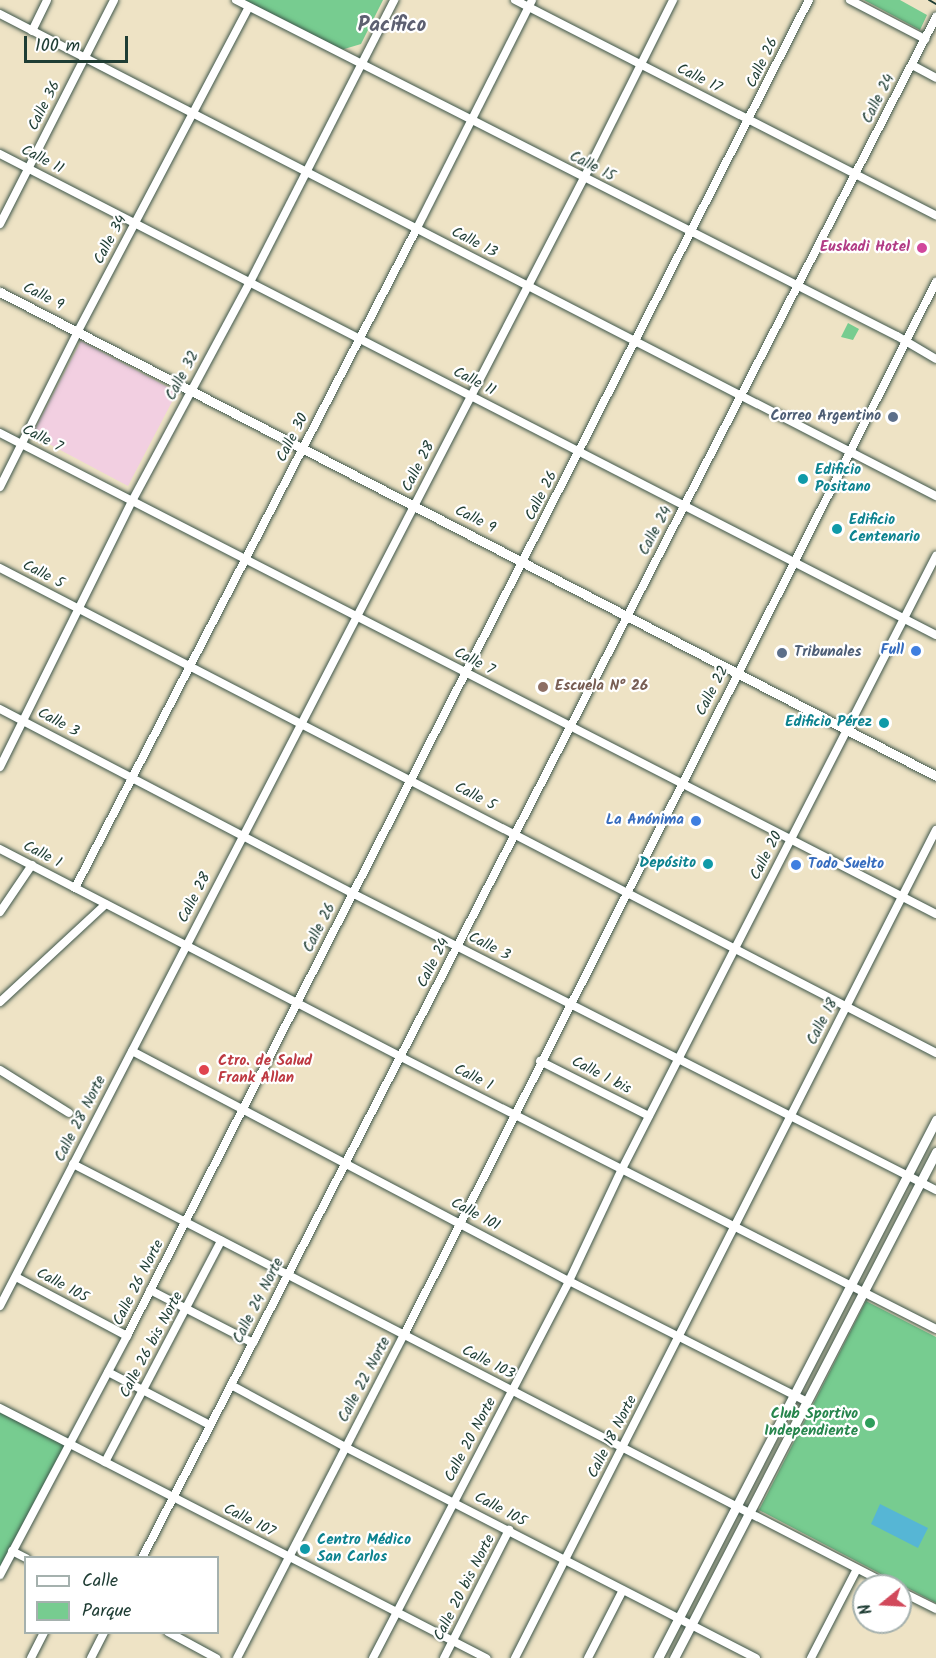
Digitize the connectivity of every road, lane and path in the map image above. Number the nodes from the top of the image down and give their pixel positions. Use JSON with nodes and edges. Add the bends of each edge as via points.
{"nodes":[{"id":1,"x":47,"y":0,"type":"edge"},
{"id":2,"x":114,"y":0,"type":"edge"},
{"id":3,"x":236,"y":0,"type":"edge"},
{"id":4,"x":394,"y":0,"type":"edge"},
{"id":5,"x":515,"y":0,"type":"edge"},
{"id":6,"x":673,"y":0,"type":"edge"},
{"id":7,"x":809,"y":0,"type":"edge"},
{"id":8,"x":850,"y":0,"type":"edge"},
{"id":9,"x":530,"y":4,"type":"edge"},
{"id":10,"x":249,"y":7,"type":"junction"},
{"id":11,"x":0,"y":14,"type":"edge"},
{"id":12,"x":936,"y":17,"type":"edge"},
{"id":13,"x":32,"y":31,"type":"junction"},
{"id":14,"x":925,"y":39,"type":"junction"},
{"id":15,"x":84,"y":57,"type":"junction"},
{"id":16,"x":360,"y":64,"type":"junction"},
{"id":17,"x":640,"y":65,"type":"junction"},
{"id":18,"x":912,"y":65,"type":"junction"},
{"id":19,"x":936,"y":78,"type":"edge"},
{"id":20,"x":193,"y":113,"type":"junction"},
{"id":21,"x":750,"y":119,"type":"junction"},
{"id":22,"x":471,"y":120,"type":"junction"},
{"id":23,"x":0,"y":154,"type":"edge"},
{"id":24,"x":28,"y":168,"type":"junction"},
{"id":25,"x":306,"y":171,"type":"junction"},
{"id":26,"x":856,"y":174,"type":"junction"},
{"id":27,"x":584,"y":178,"type":"junction"},
{"id":28,"x":936,"y":215,"type":"edge"},
{"id":29,"x":135,"y":223,"type":"junction"},
{"id":30,"x":0,"y":224,"type":"edge"},
{"id":31,"x":417,"y":228,"type":"junction"},
{"id":32,"x":692,"y":233,"type":"junction"},
{"id":33,"x":250,"y":282,"type":"junction"},
{"id":34,"x":936,"y":282,"type":"edge"},
{"id":35,"x":529,"y":286,"type":"junction"},
{"id":36,"x":798,"y":287,"type":"junction"},
{"id":37,"x":0,"y":292,"type":"edge"},
{"id":38,"x":78,"y":331,"type":"junction"},
{"id":39,"x":360,"y":339,"type":"junction"},
{"id":40,"x":637,"y":341,"type":"junction"},
{"id":41,"x":904,"y":342,"type":"junction"},
{"id":42,"x":936,"y":359,"type":"edge"},
{"id":43,"x":190,"y":392,"type":"junction"},
{"id":44,"x":742,"y":395,"type":"junction"},
{"id":45,"x":471,"y":396,"type":"junction"},
{"id":46,"x":0,"y":433,"type":"edge"},
{"id":47,"x":21,"y":444,"type":"junction"},
{"id":48,"x":303,"y":449,"type":"junction"},
{"id":49,"x":851,"y":451,"type":"junction"},
{"id":50,"x":580,"y":452,"type":"junction"},
{"id":51,"x":0,"y":487,"type":"edge"},
{"id":52,"x":936,"y":496,"type":"edge"},
{"id":53,"x":132,"y":501,"type":"junction"},
{"id":54,"x":414,"y":506,"type":"junction"},
{"id":55,"x":685,"y":506,"type":"junction"},
{"id":56,"x":936,"y":556,"type":"edge"},
{"id":57,"x":246,"y":559,"type":"junction"},
{"id":58,"x":524,"y":562,"type":"junction"},
{"id":59,"x":794,"y":562,"type":"junction"},
{"id":60,"x":0,"y":568,"type":"edge"},
{"id":61,"x":78,"y":608,"type":"junction"},
{"id":62,"x":356,"y":616,"type":"junction"},
{"id":63,"x":626,"y":617,"type":"junction"},
{"id":64,"x":904,"y":618,"type":"junction"},
{"id":65,"x":936,"y":635,"type":"edge"},
{"id":66,"x":190,"y":666,"type":"junction"},
{"id":67,"x":466,"y":672,"type":"junction"},
{"id":68,"x":737,"y":674,"type":"junction"},
{"id":69,"x":0,"y":709,"type":"edge"},
{"id":70,"x":23,"y":720,"type":"junction"},
{"id":71,"x":302,"y":724,"type":"junction"},
{"id":72,"x":570,"y":726,"type":"junction"},
{"id":73,"x":847,"y":729,"type":"junction"},
{"id":74,"x":0,"y":767,"type":"edge"},
{"id":75,"x":936,"y":776,"type":"edge"},
{"id":76,"x":132,"y":777,"type":"junction"},
{"id":77,"x":411,"y":780,"type":"junction"},
{"id":78,"x":682,"y":784,"type":"junction"},
{"id":79,"x":936,"y":830,"type":"edge"},
{"id":80,"x":243,"y":834,"type":"junction"},
{"id":81,"x":515,"y":834,"type":"junction"},
{"id":82,"x":790,"y":839,"type":"junction"},
{"id":83,"x":0,"y":849,"type":"edge"},
{"id":84,"x":32,"y":865,"type":"junction"},
{"id":85,"x":75,"y":888,"type":"junction"},
{"id":86,"x":626,"y":892,"type":"junction"},
{"id":87,"x":352,"y":893,"type":"junction"},
{"id":88,"x":902,"y":897,"type":"junction"},
{"id":89,"x":106,"y":904,"type":"junction"},
{"id":90,"x":0,"y":912,"type":"edge"},
{"id":91,"x":936,"y":914,"type":"edge"},
{"id":92,"x":187,"y":945,"type":"junction"},
{"id":93,"x":458,"y":946,"type":"junction"},
{"id":94,"x":735,"y":946,"type":"junction"},
{"id":95,"x":0,"y":1002,"type":"edge"},
{"id":96,"x":298,"y":1002,"type":"junction"},
{"id":97,"x":570,"y":1003,"type":"junction"},
{"id":98,"x":846,"y":1007,"type":"junction"},
{"id":99,"x":132,"y":1051,"type":"junction"},
{"id":100,"x":936,"y":1053,"type":"edge"},
{"id":101,"x":401,"y":1057,"type":"junction"},
{"id":102,"x":679,"y":1057,"type":"junction"},
{"id":103,"x":540,"y":1061,"type":"junction"},
{"id":104,"x":0,"y":1070,"type":"edge"},
{"id":105,"x":243,"y":1109,"type":"junction"},
{"id":106,"x":69,"y":1113,"type":"dead end"},
{"id":107,"x":513,"y":1113,"type":"junction"},
{"id":108,"x":649,"y":1116,"type":"junction"},
{"id":109,"x":791,"y":1116,"type":"junction"},
{"id":110,"x":936,"y":1120,"type":"edge"},
{"id":111,"x":936,"y":1152,"type":"edge"},
{"id":112,"x":73,"y":1164,"type":"junction"},
{"id":113,"x":345,"y":1164,"type":"junction"},
{"id":114,"x":622,"y":1169,"type":"junction"},
{"id":115,"x":908,"y":1176,"type":"junction"},
{"id":116,"x":921,"y":1183,"type":"junction"},
{"id":117,"x":936,"y":1190,"type":"edge"},
{"id":118,"x":185,"y":1222,"type":"junction"},
{"id":119,"x":461,"y":1222,"type":"junction"},
{"id":120,"x":735,"y":1227,"type":"junction"},
{"id":121,"x":221,"y":1241,"type":"junction"},
{"id":122,"x":288,"y":1275,"type":"junction"},
{"id":123,"x":16,"y":1277,"type":"junction"},
{"id":124,"x":569,"y":1281,"type":"junction"},
{"id":125,"x":852,"y":1285,"type":"junction"},
{"id":126,"x":150,"y":1290,"type":"junction"},
{"id":127,"x":866,"y":1291,"type":"junction"},
{"id":128,"x":0,"y":1306,"type":"edge"},
{"id":129,"x":187,"y":1309,"type":"junction"},
{"id":130,"x":936,"y":1329,"type":"edge"},
{"id":131,"x":404,"y":1335,"type":"junction"},
{"id":132,"x":127,"y":1336,"type":"junction"},
{"id":133,"x":679,"y":1336,"type":"junction"},
{"id":134,"x":253,"y":1342,"type":"junction"},
{"id":135,"x":108,"y":1372,"type":"junction"},
{"id":136,"x":231,"y":1385,"type":"junction"},
{"id":137,"x":143,"y":1390,"type":"junction"},
{"id":138,"x":512,"y":1390,"type":"junction"},
{"id":139,"x":795,"y":1395,"type":"junction"},
{"id":140,"x":807,"y":1402,"type":"junction"},
{"id":141,"x":0,"y":1408,"type":"edge"},
{"id":142,"x":210,"y":1425,"type":"junction"},
{"id":143,"x":68,"y":1443,"type":"junction"},
{"id":144,"x":345,"y":1447,"type":"junction"},
{"id":145,"x":623,"y":1448,"type":"junction"},
{"id":146,"x":105,"y":1462,"type":"junction"},
{"id":147,"x":173,"y":1497,"type":"junction"},
{"id":148,"x":454,"y":1501,"type":"junction"},
{"id":149,"x":738,"y":1506,"type":"junction"},
{"id":150,"x":750,"y":1513,"type":"junction"},
{"id":151,"x":509,"y":1530,"type":"junction"},
{"id":152,"x":12,"y":1551,"type":"junction"},
{"id":153,"x":143,"y":1556,"type":"edge"},
{"id":154,"x":288,"y":1556,"type":"junction"},
{"id":155,"x":24,"y":1557,"type":"edge"},
{"id":156,"x":566,"y":1559,"type":"junction"},
{"id":157,"x":856,"y":1569,"type":"junction"},
{"id":158,"x":866,"y":1574,"type":"edge"},
{"id":159,"x":0,"y":1575,"type":"edge"},
{"id":160,"x":623,"y":1590,"type":"junction"},
{"id":161,"x":912,"y":1597,"type":"edge"},
{"id":162,"x":936,"y":1609,"type":"edge"},
{"id":163,"x":398,"y":1612,"type":"junction"},
{"id":164,"x":678,"y":1617,"type":"junction"},
{"id":165,"x":691,"y":1624,"type":"junction"},
{"id":166,"x":43,"y":1634,"type":"edge"},
{"id":167,"x":103,"y":1634,"type":"edge"},
{"id":168,"x":172,"y":1634,"type":"edge"},
{"id":169,"x":453,"y":1641,"type":"junction"},
{"id":170,"x":31,"y":1658,"type":"edge"},
{"id":171,"x":92,"y":1658,"type":"edge"},
{"id":172,"x":216,"y":1658,"type":"edge"},
{"id":173,"x":237,"y":1658,"type":"edge"},
{"id":174,"x":373,"y":1658,"type":"edge"},
{"id":175,"x":444,"y":1658,"type":"edge"},
{"id":176,"x":486,"y":1658,"type":"edge"},
{"id":177,"x":515,"y":1658,"type":"edge"},
{"id":178,"x":588,"y":1658,"type":"edge"},
{"id":179,"x":658,"y":1658,"type":"edge"},
{"id":180,"x":674,"y":1658,"type":"edge"},
{"id":181,"x":756,"y":1658,"type":"edge"},
{"id":182,"x":811,"y":1658,"type":"edge"}],
"edges":[{"from":1,"to":13,"type":"street"},
{"from":2,"to":15,"type":"street","name":"Calle 36"},
{"from":3,"to":10,"type":"street","name":"Calle 15"},
{"from":4,"to":16,"type":"street","name":"Calle 32"},
{"from":5,"to":9,"type":"street","name":"Calle 17"},
{"from":6,"to":17,"type":"street","name":"Calle 28"},
{"from":7,"to":21,"type":"street","name":"Calle 26"},
{"from":8,"to":14,"type":"street"},
{"from":9,"to":17,"type":"street","name":"Calle 17"},
{"from":9,"to":22,"type":"street","name":"Calle 30"},
{"from":10,"to":16,"type":"street","name":"Calle 15"},
{"from":10,"to":20,"type":"street","name":"Calle 34"},
{"from":11,"to":13,"type":"street","name":"Calle 13"},
{"from":12,"to":14,"type":"street","name":"Calle 24"},
{"from":13,"to":15,"type":"street","name":"Calle 13"},
{"from":14,"to":18,"type":"street","name":"Calle 24"},
{"from":15,"to":20,"type":"street","name":"Calle 13"},
{"from":15,"to":24,"type":"street","name":"Calle 36"},
{"from":16,"to":22,"type":"street","name":"Calle 15"},
{"from":16,"to":25,"type":"street","name":"Calle 32"},
{"from":17,"to":21,"type":"street","name":"Calle 17"},
{"from":17,"to":27,"type":"street","name":"Calle 28"},
{"from":18,"to":19,"type":"street"},
{"from":18,"to":26,"type":"street","name":"Calle 24"},
{"from":20,"to":25,"type":"street","name":"Calle 13"},
{"from":20,"to":29,"type":"street","name":"Calle 34"},
{"from":21,"to":26,"type":"street","name":"Calle 17"},
{"from":21,"to":32,"type":"street","name":"Calle 26"},
{"from":22,"to":27,"type":"street","name":"Calle 15"},
{"from":22,"to":31,"type":"street","name":"Calle 30"},
{"from":23,"to":24,"type":"street","name":"Calle 11"},
{"from":24,"to":29,"type":"street","name":"Calle 11"},
{"from":24,"to":30,"type":"street","name":"Calle 36"},
{"from":25,"to":31,"type":"street","name":"Calle 13"},
{"from":25,"to":33,"type":"street","name":"Calle 32"},
{"from":26,"to":28,"type":"street","name":"Calle 17"},
{"from":26,"to":36,"type":"street","name":"Calle 24"},
{"from":27,"to":32,"type":"street","name":"Calle 15"},
{"from":27,"to":35,"type":"street","name":"Calle 28"},
{"from":29,"to":33,"type":"street","name":"Calle 11"},
{"from":29,"to":38,"type":"street","name":"Calle 34"},
{"from":31,"to":35,"type":"street","name":"Calle 13"},
{"from":31,"to":39,"type":"street","name":"Calle 30"},
{"from":32,"to":36,"type":"street","name":"Calle 15"},
{"from":32,"to":40,"type":"street","name":"Calle 26"},
{"from":33,"to":39,"type":"street","name":"Calle 11"},
{"from":33,"to":43,"type":"street","name":"Calle 32"},
{"from":34,"to":41,"type":"street","name":"Calle 22"},
{"from":35,"to":40,"type":"street","name":"Calle 13"},
{"from":35,"to":45,"type":"street","name":"Calle 28"},
{"from":36,"to":41,"type":"street","name":"Calle 15"},
{"from":36,"to":44,"type":"street","name":"Calle 24"},
{"from":37,"to":38,"type":"main road","name":"Calle 9"},
{"from":38,"to":43,"type":"main road","name":"Calle 9"},
{"from":38,"to":47,"type":"street","name":"Calle 34"},
{"from":39,"to":45,"type":"street","name":"Calle 11"},
{"from":39,"to":48,"type":"street","name":"Calle 30"},
{"from":40,"to":44,"type":"street","name":"Calle 13"},
{"from":40,"to":50,"type":"street","name":"Calle 26"},
{"from":41,"to":42,"type":"street","name":"Calle 15"},
{"from":41,"to":49,"type":"street","name":"Calle 22"},
{"from":43,"to":48,"type":"main road","name":"Calle 9"},
{"from":43,"to":53,"type":"street","name":"Calle 32"},
{"from":44,"to":49,"type":"street","name":"Calle 13"},
{"from":44,"to":55,"type":"street","name":"Calle 24"},
{"from":45,"to":50,"type":"street","name":"Calle 11"},
{"from":45,"to":54,"type":"street","name":"Calle 28"},
{"from":46,"to":47,"type":"street","name":"Calle 7"},
{"from":47,"to":51,"type":"street","name":"Calle 34"},
{"from":47,"to":53,"type":"street","name":"Calle 7"},
{"from":48,"to":54,"type":"main road","name":"Calle 9"},
{"from":48,"to":57,"type":"street","name":"Calle 30"},
{"from":49,"to":52,"type":"street","name":"Calle 13"},
{"from":49,"to":59,"type":"street","name":"Calle 22"},
{"from":50,"to":55,"type":"street","name":"Calle 11"},
{"from":50,"to":58,"type":"street","name":"Calle 26"},
{"from":53,"to":57,"type":"street","name":"Calle 7"},
{"from":53,"to":61,"type":"street","name":"Calle 32"},
{"from":54,"to":58,"type":"main road","name":"Calle 9"},
{"from":54,"to":62,"type":"street","name":"Calle 28"},
{"from":55,"to":59,"type":"street","name":"Calle 11"},
{"from":55,"to":63,"type":"street","name":"Calle 24"},
{"from":56,"to":64,"type":"street","name":"Calle 20"},
{"from":57,"to":62,"type":"street","name":"Calle 7"},
{"from":57,"to":66,"type":"street","name":"Calle 30"},
{"from":58,"to":63,"type":"main road","name":"Calle 9"},
{"from":58,"to":67,"type":"street","name":"Calle 26"},
{"from":59,"to":64,"type":"street","name":"Calle 11"},
{"from":59,"to":68,"type":"street","name":"Calle 22"},
{"from":60,"to":61,"type":"street","name":"Calle 5"},
{"from":61,"to":66,"type":"street","name":"Calle 5"},
{"from":61,"to":70,"type":"street","name":"Calle 32"},
{"from":62,"to":67,"type":"street","name":"Calle 7"},
{"from":62,"to":71,"type":"street","name":"Calle 28"},
{"from":63,"to":68,"type":"main road","name":"Calle 9"},
{"from":63,"to":72,"type":"street","name":"Calle 24"},
{"from":64,"to":65,"type":"street","name":"Calle 11"},
{"from":64,"to":73,"type":"street","name":"Calle 20"},
{"from":66,"to":71,"type":"street","name":"Calle 5"},
{"from":66,"to":76,"type":"street","name":"Calle 30"},
{"from":67,"to":72,"type":"street","name":"Calle 7"},
{"from":67,"to":77,"type":"street","name":"Calle 26"},
{"from":68,"to":73,"type":"main road","name":"Calle 9"},
{"from":68,"to":78,"type":"street","name":"Calle 22"},
{"from":69,"to":70,"type":"street","name":"Calle 3"},
{"from":70,"to":74,"type":"street","name":"Calle 32"},
{"from":70,"to":76,"type":"street","name":"Calle 3"},
{"from":71,"to":77,"type":"street","name":"Calle 5"},
{"from":71,"to":80,"type":"street","name":"Calle 28"},
{"from":72,"to":78,"type":"street","name":"Calle 7"},
{"from":72,"to":81,"type":"street","name":"Calle 24"},
{"from":73,"to":75,"type":"main road","name":"Calle 9"},
{"from":73,"to":82,"type":"street","name":"Calle 20"},
{"from":76,"to":80,"type":"street","name":"Calle 3"},
{"from":76,"to":85,"type":"street","name":"Calle 30"},
{"from":77,"to":81,"type":"street","name":"Calle 5"},
{"from":77,"to":87,"type":"street","name":"Calle 26"},
{"from":78,"to":82,"type":"street","name":"Calle 7"},
{"from":78,"to":86,"type":"street","name":"Calle 22"},
{"from":79,"to":88,"type":"street","name":"Calle 18"},
{"from":80,"to":87,"type":"street","name":"Calle 3"},
{"from":80,"to":92,"type":"street","name":"Calle 28"},
{"from":81,"to":86,"type":"street","name":"Calle 5"},
{"from":81,"to":93,"type":"street","name":"Calle 24"},
{"from":82,"to":88,"type":"street","name":"Calle 7"},
{"from":82,"to":94,"type":"street","name":"Calle 20"},
{"from":83,"to":84,"type":"street","name":"Calle 1"},
{"from":84,"to":85,"type":"street","name":"Calle 1"},
{"from":84,"to":90,"type":"street"},
{"from":85,"to":89,"type":"street","name":"Calle 1"},
{"from":86,"to":94,"type":"street","name":"Calle 5"},
{"from":86,"to":97,"type":"street","name":"Calle 22"},
{"from":87,"to":93,"type":"street","name":"Calle 3"},
{"from":87,"to":96,"type":"street","name":"Calle 26"},
{"from":88,"to":91,"type":"street","name":"Calle 7"},
{"from":88,"to":98,"type":"street","name":"Calle 18"},
{"from":89,"to":92,"type":"street","name":"Calle 1"},
{"from":89,"to":95,"type":"street"},
{"from":92,"to":96,"type":"street","name":"Calle 1"},
{"from":92,"to":99,"type":"street","name":"Calle 28 Norte"},
{"from":93,"to":97,"type":"street","name":"Calle 3"},
{"from":93,"to":101,"type":"street","name":"Calle 24"},
{"from":94,"to":98,"type":"street","name":"Calle 5"},
{"from":94,"to":102,"type":"street","name":"Calle 20"},
{"from":96,"to":101,"type":"street","name":"Calle 1"},
{"from":96,"to":105,"type":"street","name":"Calle 26 Norte"},
{"from":97,"to":102,"type":"street","name":"Calle 3"},
{"from":97,"to":103,"type":"street","name":"Calle 22"},
{"from":98,"to":100,"type":"street","name":"Calle 5"},
{"from":98,"to":109,"type":"street","name":"Calle 18"},
{"from":99,"to":105,"type":"street","name":"Calle 101"},
{"from":99,"to":112,"type":"street","name":"Calle 28 Norte"},
{"from":101,"to":107,"type":"street","name":"Calle 1"},
{"from":101,"to":113,"type":"street","name":"Calle 24 Norte"},
{"from":102,"to":108,"type":"street","name":"Calle 20"},
{"from":102,"to":109,"type":"street","name":"Calle 3"},
{"from":103,"to":107,"type":"street","name":"Calle 22"},
{"from":103,"to":108,"type":"street","name":"Calle 1 bis"},
{"from":104,"to":106,"type":"street"},
{"from":105,"to":113,"type":"street","name":"Calle 101"},
{"from":105,"to":118,"type":"street","name":"Calle 26 Norte"},
{"from":107,"to":114,"type":"street","name":"Calle 1"},
{"from":107,"to":119,"type":"street","name":"Calle 22 Norte"},
{"from":108,"to":114,"type":"street","name":"Calle 20"},
{"from":109,"to":115,"type":"street","name":"Calle 3"},
{"from":109,"to":120,"type":"street","name":"Calle 18"},
{"from":110,"to":115,"type":"main road"},
{"from":111,"to":116,"type":"main road"},
{"from":112,"to":118,"type":"street","name":"Calle 103"},
{"from":112,"to":123,"type":"street","name":"Calle 28 Norte"},
{"from":113,"to":119,"type":"street","name":"Calle 101"},
{"from":113,"to":122,"type":"street","name":"Calle 24 Norte"},
{"from":114,"to":120,"type":"street","name":"Calle 1"},
{"from":114,"to":124,"type":"street","name":"Calle 20 Norte"},
{"from":115,"to":116,"type":"street","name":"Calle 3"},
{"from":115,"to":125,"type":"main road"},
{"from":116,"to":117,"type":"street","name":"Calle 3"},
{"from":116,"to":127,"type":"main road"},
{"from":118,"to":121,"type":"street","name":"Calle 103"},
{"from":118,"to":126,"type":"street","name":"Calle 26 Norte"},
{"from":119,"to":124,"type":"street","name":"Calle 101"},
{"from":119,"to":131,"type":"street","name":"Calle 22 Norte"},
{"from":120,"to":125,"type":"street","name":"Calle 1"},
{"from":120,"to":133,"type":"street","name":"Calle 18 Norte"},
{"from":121,"to":122,"type":"street","name":"Calle 103"},
{"from":121,"to":129,"type":"street","name":"Calle 26 bis Norte"},
{"from":122,"to":131,"type":"street","name":"Calle 103"},
{"from":122,"to":134,"type":"street","name":"Calle 24 Norte"},
{"from":123,"to":128,"type":"street","name":"Calle 28 Norte"},
{"from":123,"to":132,"type":"street","name":"Calle 105"},
{"from":124,"to":133,"type":"street","name":"Calle 101"},
{"from":124,"to":138,"type":"street","name":"Calle 20 Norte"},
{"from":125,"to":127,"type":"street","name":"Calle 1"},
{"from":125,"to":139,"type":"main road"},
{"from":126,"to":129,"type":"street"},
{"from":126,"to":132,"type":"street","name":"Calle 26 Norte"},
{"from":127,"to":130,"type":"street","name":"Calle 1"},
{"from":127,"to":140,"type":"main road"},
{"from":129,"to":134,"type":"street"},
{"from":129,"to":137,"type":"street","name":"Calle 26 bis Norte"},
{"from":131,"to":138,"type":"street","name":"Calle 103"},
{"from":131,"to":144,"type":"street","name":"Calle 22 Norte"},
{"from":132,"to":135,"type":"street","name":"Calle 26 Norte"},
{"from":133,"to":139,"type":"street","name":"Calle 101"},
{"from":133,"to":145,"type":"street","name":"Calle 18 Norte"},
{"from":134,"to":136,"type":"street","name":"Calle 24 Norte"},
{"from":135,"to":137,"type":"street"},
{"from":135,"to":143,"type":"street","name":"Calle 26 Norte"},
{"from":136,"to":142,"type":"street","name":"Calle 24 Norte"},
{"from":136,"to":144,"type":"street","name":"Calle 105"},
{"from":137,"to":142,"type":"street"},
{"from":137,"to":146,"type":"street","name":"Calle 26 bis Norte"},
{"from":138,"to":145,"type":"street","name":"Calle 103"},
{"from":138,"to":148,"type":"street","name":"Calle 20 Norte"},
{"from":139,"to":140,"type":"street","name":"Calle 101"},
{"from":139,"to":149,"type":"main road"},
{"from":140,"to":150,"type":"main road"},
{"from":141,"to":143,"type":"street","name":"Calle 107"},
{"from":142,"to":147,"type":"street","name":"Calle 24 Norte"},
{"from":143,"to":146,"type":"street","name":"Calle 107"},
{"from":143,"to":152,"type":"street","name":"Calle 26 Norte"},
{"from":144,"to":148,"type":"street","name":"Calle 105"},
{"from":144,"to":154,"type":"street","name":"Calle 22 Norte"},
{"from":145,"to":149,"type":"street","name":"Calle 103"},
{"from":145,"to":156,"type":"street","name":"Calle 18 Norte"},
{"from":146,"to":147,"type":"street","name":"Calle 107"},
{"from":147,"to":153,"type":"street","name":"Calle 24 Norte"},
{"from":147,"to":154,"type":"street","name":"Calle 107"},
{"from":148,"to":151,"type":"street","name":"Calle 105"},
{"from":148,"to":163,"type":"street","name":"Calle 20 Norte"},
{"from":149,"to":150,"type":"street","name":"Calle 103"},
{"from":149,"to":164,"type":"main road"},
{"from":150,"to":157,"type":"street","name":"Calle 103"},
{"from":150,"to":165,"type":"main road"},
{"from":151,"to":156,"type":"street","name":"Calle 105"},
{"from":151,"to":169,"type":"street","name":"Calle 20 bis Norte"},
{"from":152,"to":155,"type":"street"},
{"from":152,"to":159,"type":"street","name":"Calle 26 Norte"},
{"from":154,"to":163,"type":"street","name":"Calle 107"},
{"from":154,"to":173,"type":"street","name":"Calle 22 Norte"},
{"from":156,"to":160,"type":"street","name":"Calle 105"},
{"from":156,"to":177,"type":"street","name":"Calle 18 Norte"},
{"from":157,"to":158,"type":"street","name":"Calle 103"},
{"from":157,"to":182,"type":"street"},
{"from":160,"to":164,"type":"street","name":"Calle 105"},
{"from":160,"to":178,"type":"street"},
{"from":161,"to":162,"type":"street"},
{"from":163,"to":169,"type":"street","name":"Calle 107"},
{"from":163,"to":174,"type":"street","name":"Calle 20 Norte"},
{"from":164,"to":165,"type":"street","name":"Calle 105"},
{"from":164,"to":179,"type":"main road"},
{"from":165,"to":180,"type":"main road"},
{"from":165,"to":181,"type":"street","name":"Calle 105"},
{"from":166,"to":170,"type":"street"},
{"from":167,"to":171,"type":"street"},
{"from":168,"to":172,"type":"street"},
{"from":169,"to":175,"type":"street","name":"Calle 20 bis Norte"},
{"from":169,"to":176,"type":"street","name":"Calle 107"}]}
